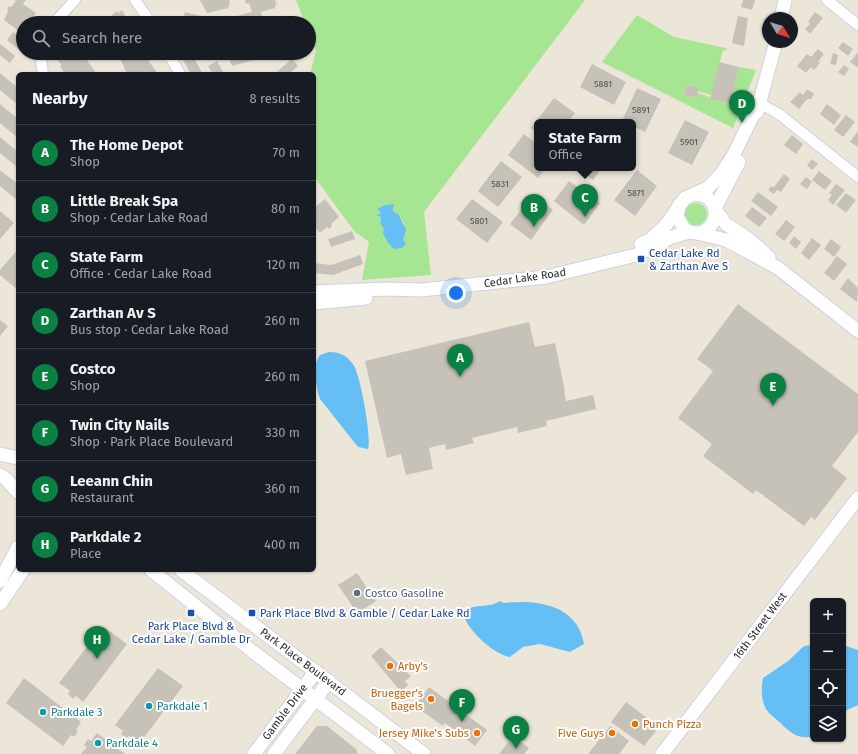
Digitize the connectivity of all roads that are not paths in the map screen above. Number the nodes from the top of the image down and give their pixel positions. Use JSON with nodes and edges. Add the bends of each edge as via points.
{"nodes":[{"id":1,"x":75,"y":0,"type":"edge"},
{"id":2,"x":135,"y":0,"type":"edge"},
{"id":3,"x":785,"y":0,"type":"edge"},
{"id":4,"x":827,"y":0,"type":"edge"},
{"id":5,"x":782,"y":12,"type":"edge"},
{"id":6,"x":60,"y":16,"type":"edge"},
{"id":7,"x":145,"y":16,"type":"edge"},
{"id":8,"x":858,"y":25,"type":"edge"},
{"id":9,"x":774,"y":48,"type":"edge"},
{"id":10,"x":41,"y":60,"type":"edge"},
{"id":11,"x":172,"y":60,"type":"edge"},
{"id":12,"x":43,"y":72,"type":"edge"},
{"id":13,"x":179,"y":72,"type":"edge"},
{"id":14,"x":759,"y":103,"type":"junction"},
{"id":15,"x":858,"y":177,"type":"edge"},
{"id":16,"x":695,"y":194,"type":"junction"},
{"id":17,"x":679,"y":205,"type":"junction"},
{"id":18,"x":715,"y":210,"type":"junction"},
{"id":19,"x":693,"y":232,"type":"junction"},
{"id":20,"x":604,"y":263,"type":"junction"},
{"id":21,"x":778,"y":268,"type":"junction"},
{"id":22,"x":422,"y":290,"type":"junction"},
{"id":23,"x":316,"y":292,"type":"edge"},
{"id":24,"x":316,"y":303,"type":"edge"},
{"id":25,"x":858,"y":331,"type":"edge"},
{"id":26,"x":0,"y":454,"type":"edge"},
{"id":27,"x":16,"y":457,"type":"edge"},
{"id":28,"x":0,"y":474,"type":"edge"},
{"id":29,"x":16,"y":478,"type":"edge"},
{"id":30,"x":16,"y":490,"type":"edge"},
{"id":31,"x":858,"y":498,"type":"edge"},
{"id":32,"x":16,"y":551,"type":"edge"},
{"id":33,"x":22,"y":572,"type":"edge"},
{"id":34,"x":154,"y":572,"type":"edge"},
{"id":35,"x":184,"y":572,"type":"edge"},
{"id":36,"x":0,"y":581,"type":"edge"},
{"id":37,"x":0,"y":604,"type":"edge"},
{"id":38,"x":316,"y":671,"type":"junction"},
{"id":39,"x":329,"y":681,"type":"junction"},
{"id":40,"x":302,"y":689,"type":"junction"},
{"id":41,"x":315,"y":699,"type":"junction"},
{"id":42,"x":254,"y":754,"type":"edge"},
{"id":43,"x":274,"y":754,"type":"edge"},
{"id":44,"x":388,"y":754,"type":"edge"},
{"id":45,"x":424,"y":754,"type":"edge"},
{"id":46,"x":662,"y":754,"type":"edge"}],
"edges":[{"from":1,"to":6,"type":"street"},
{"from":2,"to":7,"type":"street"},
{"from":3,"to":5,"type":"street"},
{"from":4,"to":8,"type":"street"},
{"from":9,"to":14,"type":"street","name":"Cedar Lake Road"},
{"from":10,"to":12,"type":"street"},
{"from":11,"to":13,"type":"street"},
{"from":14,"to":15,"type":"street","via":[[779,114]]},
{"from":14,"to":16,"type":"street","name":"Cedar Lake Road","via":[[728,166],[712,184]]},
{"from":14,"to":18,"type":"street","name":"Cedar Lake Road","via":[[745,149]]},
{"from":16,"to":17,"type":"street","name":"Cedar Lake Road","via":[[685,198]]},
{"from":16,"to":18,"type":"street","via":[[706,197]]},
{"from":17,"to":19,"type":"street","via":[[678,221],[684,229]]},
{"from":17,"to":20,"type":"street","name":"Cedar Lake Road","via":[[666,225],[650,240]]},
{"from":18,"to":19,"type":"street","name":"Cedar Lake Road","via":[[715,220],[711,226],[705,231]]},
{"from":18,"to":21,"type":"street","via":[[726,224],[767,254]]},
{"from":19,"to":20,"type":"street","name":"Cedar Lake Road","via":[[672,237],[636,255]]},
{"from":19,"to":21,"type":"street","via":[[726,240]]},
{"from":20,"to":22,"type":"street","name":"Cedar Lake Road","via":[[567,273]]},
{"from":21,"to":25,"type":"street"},
{"from":22,"to":23,"type":"street","name":"Cedar Lake Road"},
{"from":22,"to":24,"type":"street","name":"Cedar Lake Road"},
{"from":26,"to":27,"type":"street"},
{"from":28,"to":29,"type":"street"},
{"from":28,"to":30,"type":"street"},
{"from":31,"to":46,"type":"street","name":"16th Street West"},
{"from":32,"to":36,"type":"street"},
{"from":33,"to":37,"type":"street"},
{"from":34,"to":40,"type":"street","name":"Park Place Boulevard"},
{"from":35,"to":38,"type":"street","name":"Park Place Boulevard"},
{"from":38,"to":39,"type":"street","name":"Park Place Boulevard"},
{"from":38,"to":40,"type":"street","name":"Gamble Drive"},
{"from":39,"to":41,"type":"street","name":"Gamble Drive"},
{"from":39,"to":45,"type":"street","name":"Park Place Boulevard"},
{"from":40,"to":41,"type":"street","name":"Park Place Boulevard"},
{"from":40,"to":42,"type":"street","name":"Gamble Drive"},
{"from":41,"to":43,"type":"street","name":"Gamble Drive"},
{"from":41,"to":44,"type":"street","name":"Park Place Boulevard"}]}
